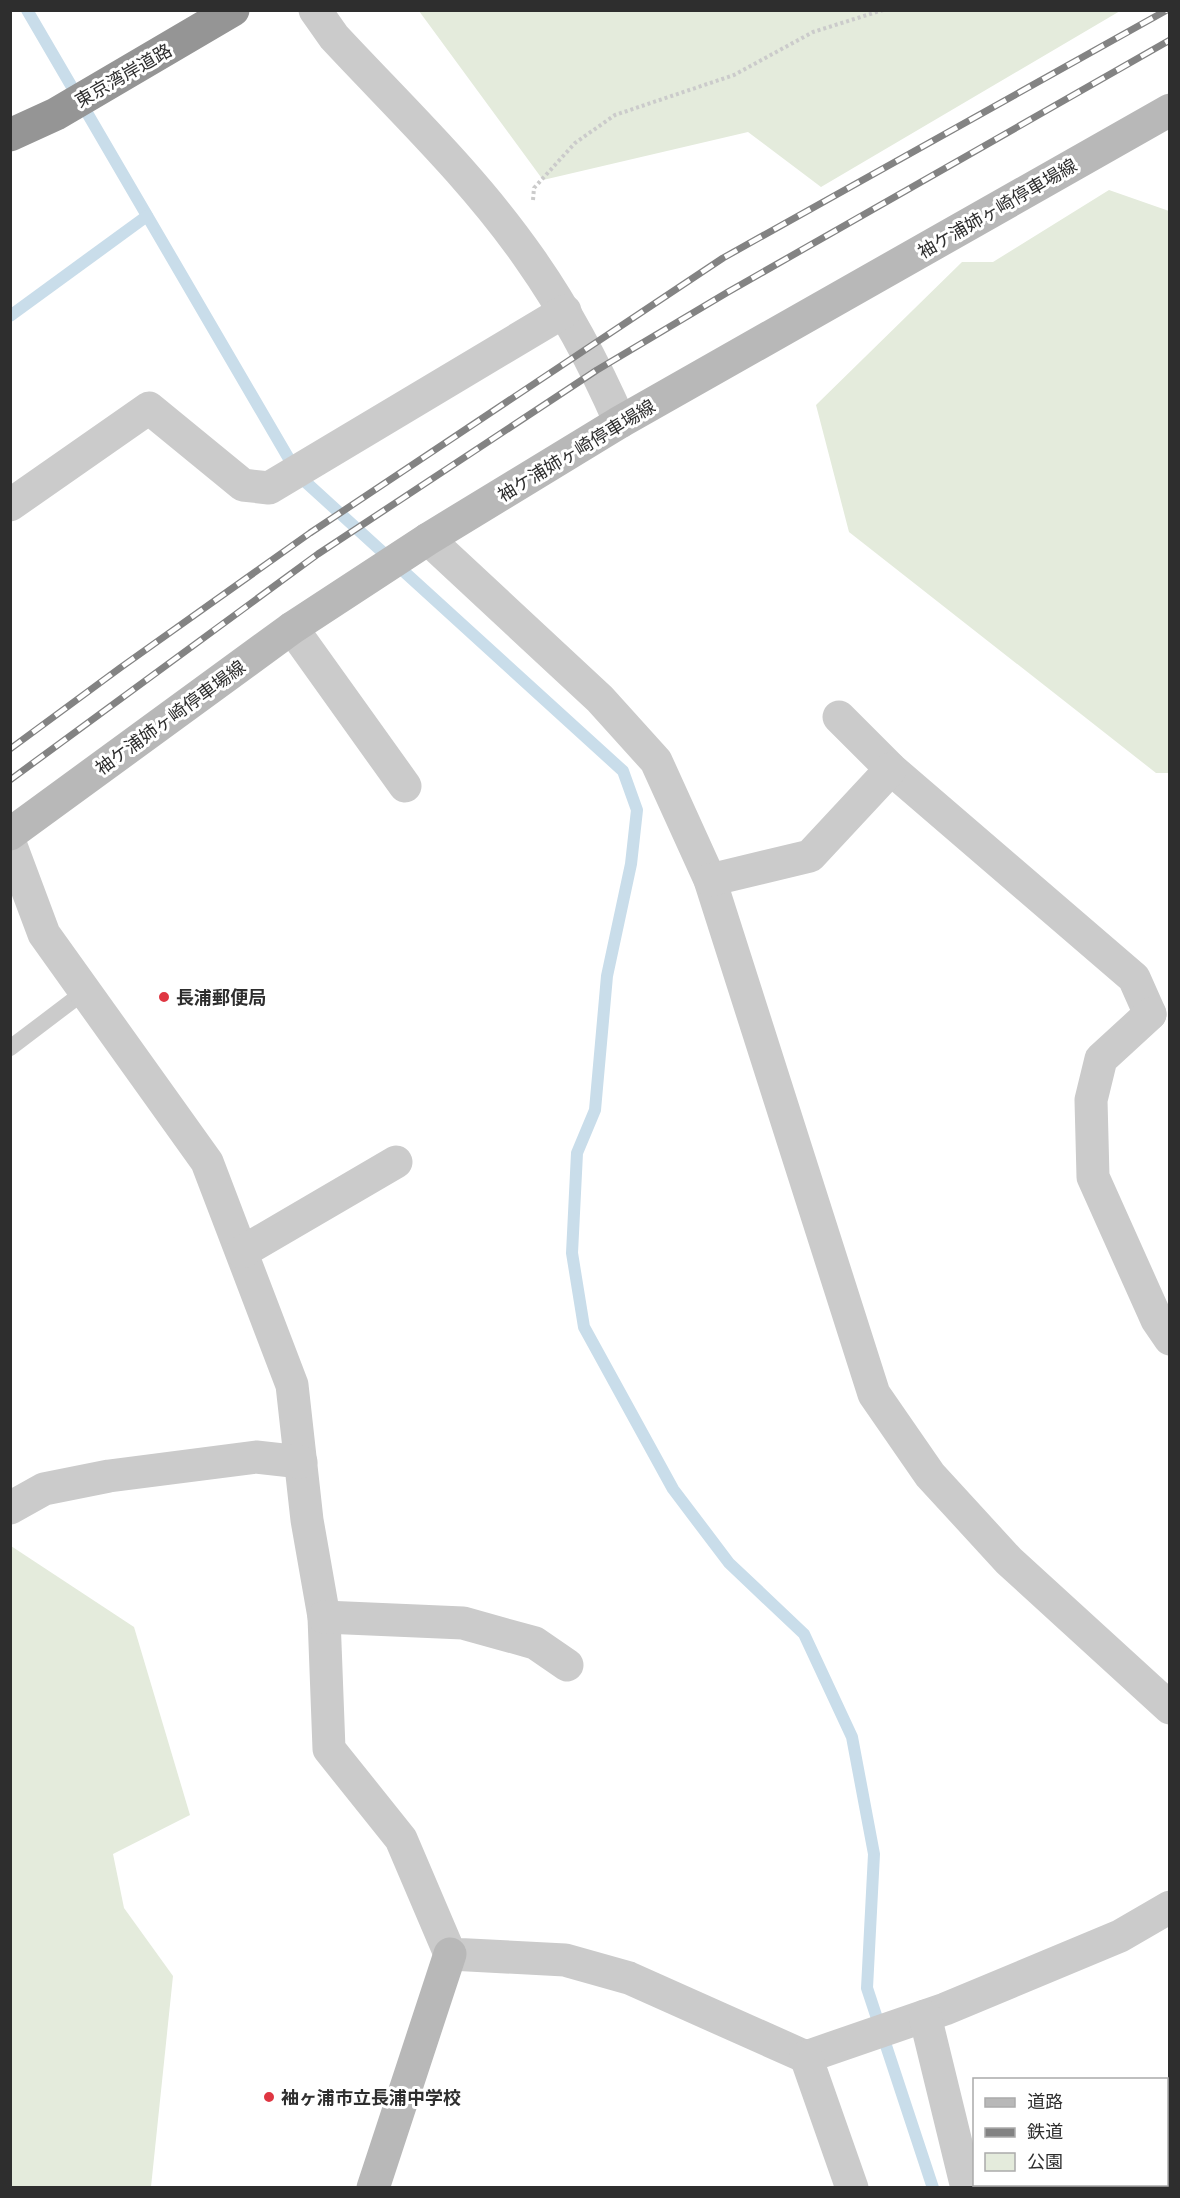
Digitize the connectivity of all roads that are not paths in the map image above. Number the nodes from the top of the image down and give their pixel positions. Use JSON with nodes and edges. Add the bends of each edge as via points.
{"nodes":[{"id":1,"x":233,"y":10,"type":"edge"},
{"id":2,"x":315,"y":10,"type":"edge"},
{"id":3,"x":1170,"y":110,"type":"edge"},
{"id":4,"x":10,"y":135,"type":"edge"},
{"id":5,"x":565,"y":311,"type":"junction"},
{"id":6,"x":620,"y":422,"type":"junction"},
{"id":7,"x":10,"y":505,"type":"edge"},
{"id":8,"x":428,"y":538,"type":"junction"},
{"id":9,"x":292,"y":628,"type":"junction"},
{"id":10,"x":839,"y":717,"type":"dead end"},
{"id":11,"x":891,"y":769,"type":"junction"},
{"id":12,"x":405,"y":786,"type":"dead end"},
{"id":13,"x":10,"y":834,"type":"edge"},
{"id":14,"x":10,"y":843,"type":"edge"},
{"id":15,"x":710,"y":880,"type":"junction"},
{"id":16,"x":84,"y":992,"type":"junction"},
{"id":17,"x":1160,"y":1016,"type":"edge"},
{"id":18,"x":10,"y":1048,"type":"edge"},
{"id":19,"x":396,"y":1162,"type":"dead end"},
{"id":20,"x":242,"y":1252,"type":"junction"},
{"id":21,"x":1170,"y":1339,"type":"edge"},
{"id":22,"x":301,"y":1462,"type":"junction"},
{"id":23,"x":10,"y":1508,"type":"edge"},
{"id":24,"x":324,"y":1617,"type":"junction"},
{"id":25,"x":567,"y":1665,"type":"dead end"},
{"id":26,"x":1170,"y":1708,"type":"edge"},
{"id":27,"x":1170,"y":1907,"type":"edge"},
{"id":28,"x":450,"y":1954,"type":"junction"},
{"id":29,"x":925,"y":2016,"type":"junction"},
{"id":30,"x":806,"y":2056,"type":"junction"},
{"id":31,"x":373,"y":2187,"type":"edge"},
{"id":32,"x":852,"y":2187,"type":"edge"},
{"id":33,"x":967,"y":2187,"type":"edge"}],
"edges":[{"from":1,"to":4,"type":"highway","name":"東京湾岸道路","via":[[56,114]]},
{"from":2,"to":5,"type":"street","via":[[334,38],[472,185],[529,257]]},
{"from":3,"to":6,"type":"main road","name":"袖ケ浦姉ヶ崎停車場線"},
{"from":5,"to":6,"type":"street"},
{"from":5,"to":7,"type":"street","via":[[270,489],[243,485],[149,408]]},
{"from":6,"to":8,"type":"main road","name":"袖ケ浦姉ヶ崎停車場線"},
{"from":8,"to":9,"type":"main road","name":"袖ケ浦姉ヶ崎停車場線"},
{"from":8,"to":15,"type":"street","via":[[600,699],[656,761]]},
{"from":9,"to":12,"type":"street"},
{"from":9,"to":13,"type":"main road","name":"袖ケ浦姉ヶ崎停車場線"},
{"from":10,"to":11,"type":"street"},
{"from":11,"to":15,"type":"street","via":[[810,856]]},
{"from":11,"to":17,"type":"street","via":[[1134,978]]},
{"from":14,"to":16,"type":"street","via":[[44,934]]},
{"from":15,"to":26,"type":"street","via":[[874,1394],[930,1475],[1009,1561]]},
{"from":16,"to":18,"type":"lane"},
{"from":16,"to":20,"type":"street","via":[[207,1162]]},
{"from":17,"to":21,"type":"street","via":[[1101,1059],[1091,1100],[1093,1177],[1157,1320]]},
{"from":19,"to":20,"type":"street"},
{"from":20,"to":22,"type":"street","via":[[292,1385]]},
{"from":22,"to":23,"type":"street","via":[[256,1457],[109,1476],[44,1489]]},
{"from":22,"to":24,"type":"street"},
{"from":24,"to":25,"type":"street","via":[[462,1623],[535,1643]]},
{"from":24,"to":28,"type":"street","via":[[329,1749],[401,1839]]},
{"from":27,"to":29,"type":"street","via":[[1120,1936]]},
{"from":28,"to":30,"type":"street","via":[[565,1960],[629,1978]]},
{"from":28,"to":31,"type":"main road"},
{"from":29,"to":30,"type":"street"},
{"from":29,"to":33,"type":"street"},
{"from":30,"to":32,"type":"street"}]}
